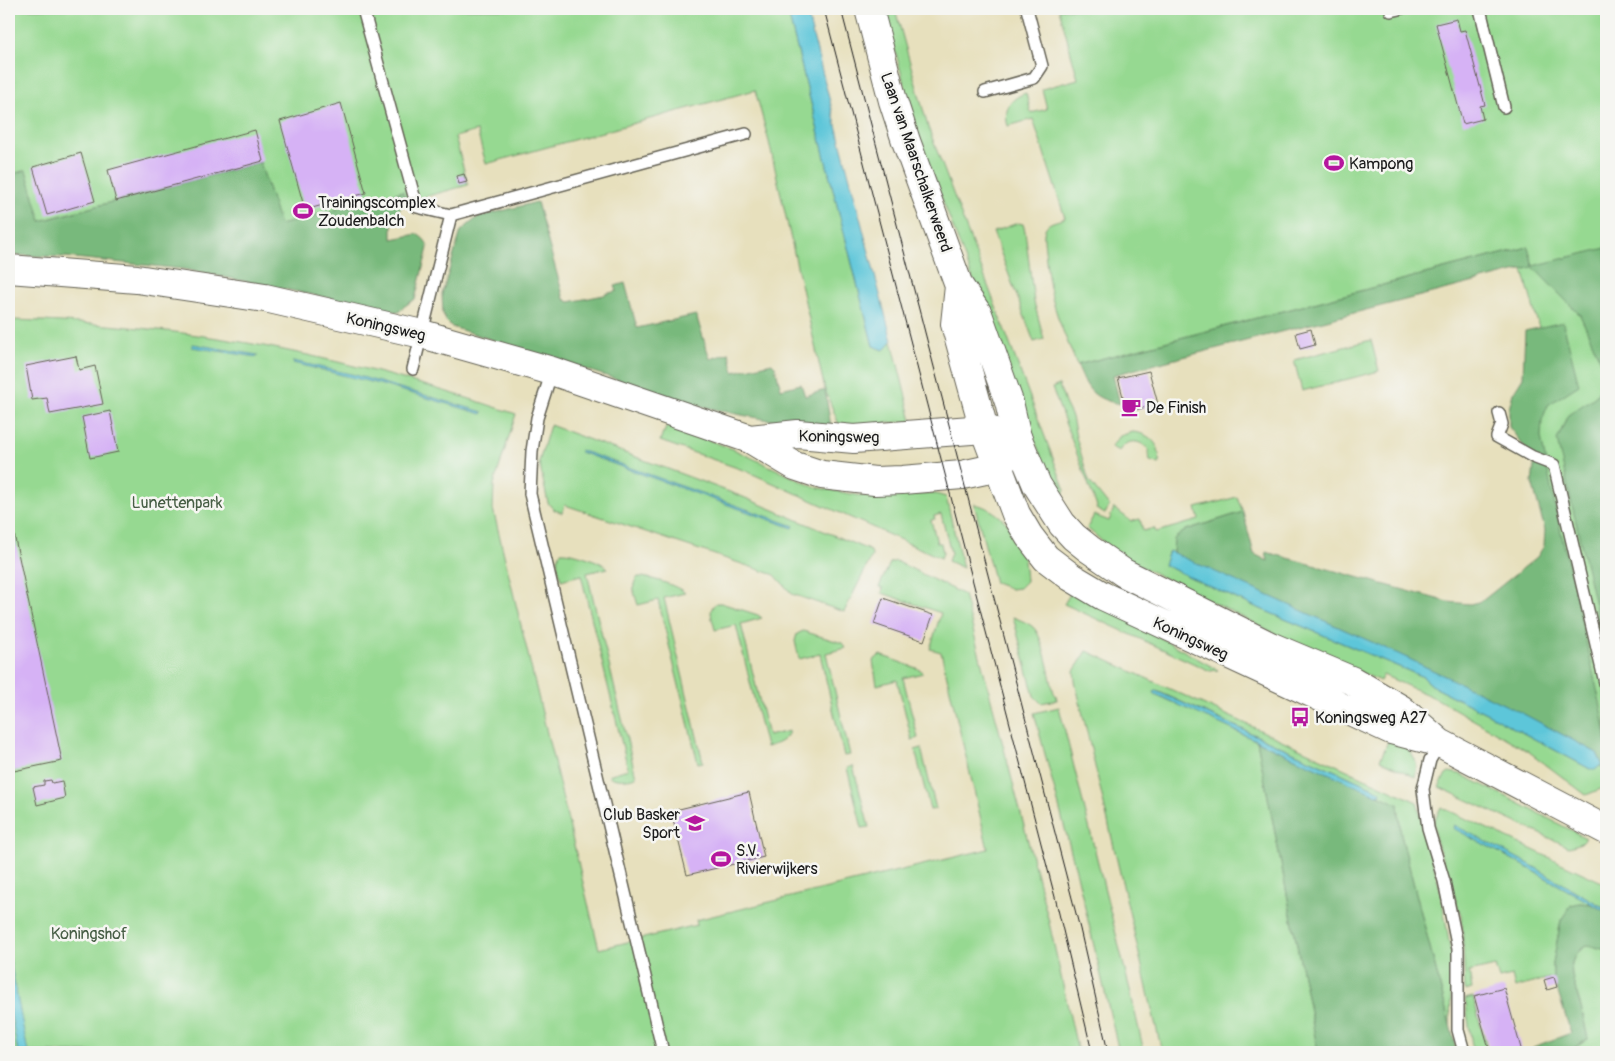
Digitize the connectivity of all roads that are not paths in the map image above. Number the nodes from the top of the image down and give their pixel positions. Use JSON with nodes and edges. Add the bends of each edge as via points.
{"nodes":[{"id":1,"x":363,"y":9,"type":"edge"},
{"id":2,"x":869,"y":9,"type":"edge"},
{"id":3,"x":1027,"y":9,"type":"edge"},
{"id":4,"x":1390,"y":9,"type":"edge"},
{"id":5,"x":1400,"y":9,"type":"edge"},
{"id":6,"x":1480,"y":9,"type":"edge"},
{"id":7,"x":985,"y":92,"type":"dead end"},
{"id":8,"x":1504,"y":107,"type":"dead end"},
{"id":9,"x":746,"y":134,"type":"dead end"},
{"id":10,"x":451,"y":216,"type":"junction"},
{"id":11,"x":9,"y":269,"type":"edge"},
{"id":12,"x":959,"y":286,"type":"junction"},
{"id":13,"x":422,"y":334,"type":"junction"},
{"id":14,"x":412,"y":369,"type":"dead end"},
{"id":15,"x":552,"y":372,"type":"junction"},
{"id":16,"x":1499,"y":412,"type":"dead end"},
{"id":17,"x":984,"y":429,"type":"junction"},
{"id":18,"x":1018,"y":437,"type":"junction"},
{"id":19,"x":750,"y":439,"type":"junction"},
{"id":20,"x":999,"y":467,"type":"junction"},
{"id":21,"x":1606,"y":687,"type":"edge"},
{"id":22,"x":1440,"y":743,"type":"junction"},
{"id":23,"x":1606,"y":828,"type":"edge"},
{"id":24,"x":663,"y":1052,"type":"edge"},
{"id":25,"x":1464,"y":1052,"type":"edge"}],
"edges":[{"from":1,"to":10,"type":"lane","via":[[417,207]]},
{"from":2,"to":12,"type":"main road","name":"Laan van Maarschalkerweerd","via":[[893,101]]},
{"from":3,"to":7,"type":"lane","via":[[1042,66],[1034,78]]},
{"from":4,"to":5,"type":"lane"},
{"from":6,"to":8,"type":"lane"},
{"from":9,"to":10,"type":"lane"},
{"from":10,"to":13,"type":"lane"},
{"from":11,"to":13,"type":"main road","name":"Koningsweg","via":[[137,279],[265,298]]},
{"from":12,"to":17,"type":"main road","name":"Laan van Maarschalkerweerd","via":[[955,324]]},
{"from":12,"to":18,"type":"main road","name":"Laan van Maarschalkerweerd","via":[[978,314]]},
{"from":13,"to":14,"type":"lane"},
{"from":13,"to":15,"type":"main road","name":"Koningsweg"},
{"from":15,"to":19,"type":"main road","name":"Koningsweg"},
{"from":15,"to":24,"type":"lane","via":[[537,418],[530,494]]},
{"from":16,"to":21,"type":"lane","via":[[1502,424],[1497,437],[1554,465]]},
{"from":17,"to":18,"type":"main road","name":"Koningsweg"},
{"from":17,"to":19,"type":"main road","name":"Koningsweg","via":[[854,439],[798,434]]},
{"from":17,"to":20,"type":"main road","name":"Laan van Maarschalkerweerd"},
{"from":18,"to":20,"type":"main road"},
{"from":18,"to":22,"type":"main road","name":"Koningsweg","via":[[1038,485],[1062,524],[1116,568],[1270,646],[1353,682],[1401,709]]},
{"from":19,"to":20,"type":"main road","name":"Koningsweg","via":[[795,466],[845,478],[875,481],[921,479]]},
{"from":20,"to":22,"type":"main road","name":"Koningsweg","via":[[1016,514],[1029,536],[1046,558],[1072,577],[1103,596],[1391,730]]},
{"from":22,"to":23,"type":"main road","name":"Koningsweg"},
{"from":22,"to":25,"type":"lane","via":[[1430,760],[1424,789],[1428,828],[1444,881],[1458,949],[1458,1030]]}]}
